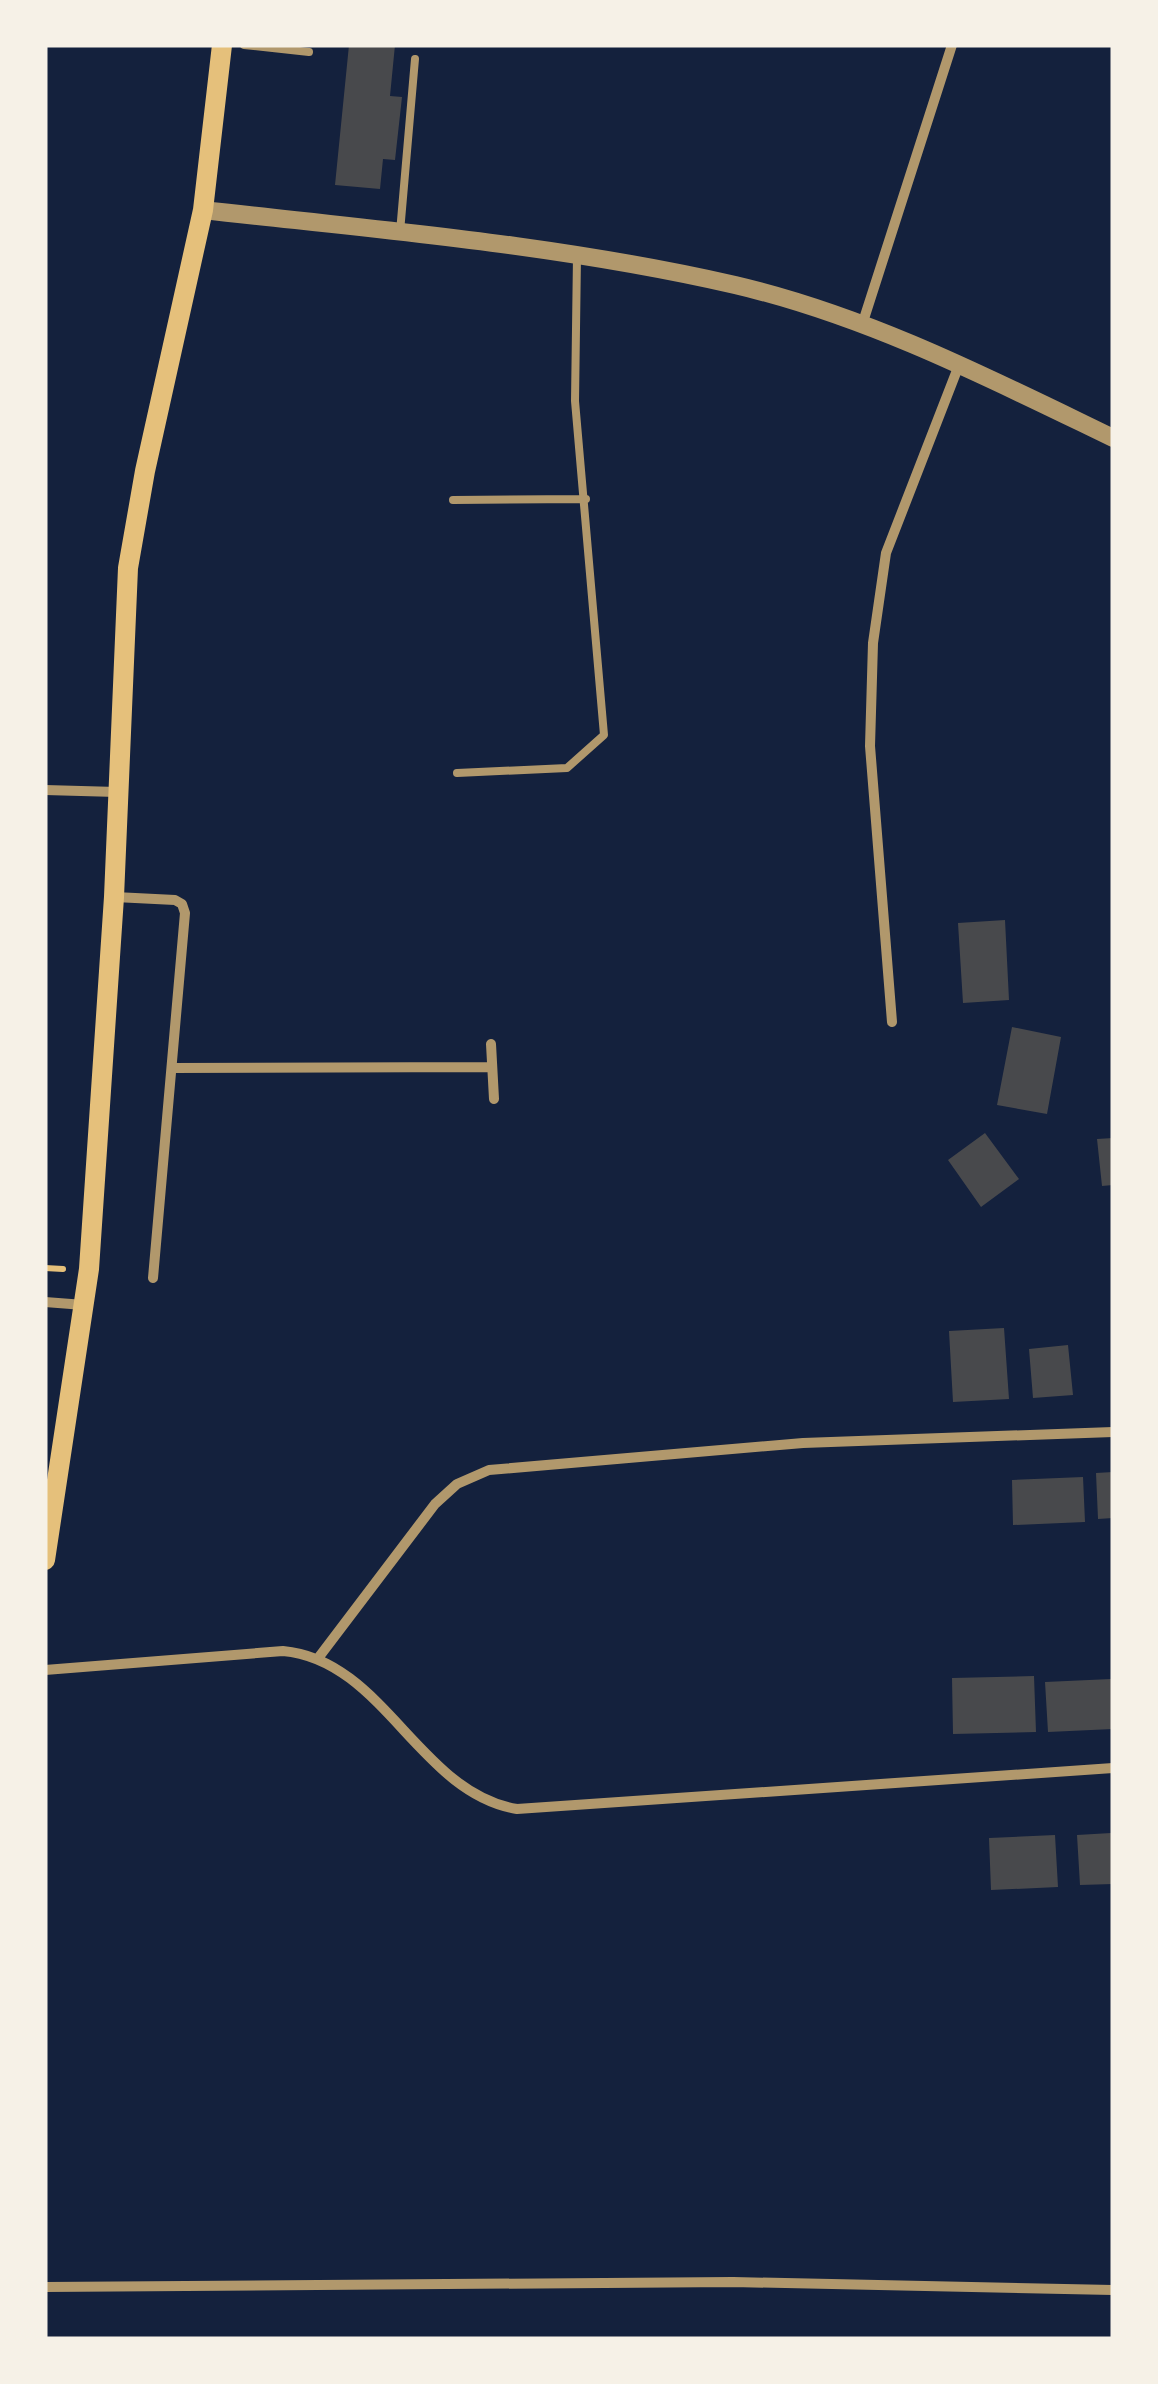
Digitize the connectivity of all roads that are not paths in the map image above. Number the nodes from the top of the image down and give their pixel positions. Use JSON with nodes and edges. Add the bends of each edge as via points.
{"nodes":[{"id":1,"x":222,"y":45,"type":"edge"},
{"id":2,"x":244,"y":45,"type":"edge"},
{"id":3,"x":952,"y":45,"type":"edge"},
{"id":4,"x":308,"y":52,"type":"dead end"},
{"id":5,"x":414,"y":59,"type":"dead end"},
{"id":6,"x":203,"y":210,"type":"junction"},
{"id":7,"x":400,"y":232,"type":"junction"},
{"id":8,"x":577,"y":256,"type":"junction"},
{"id":9,"x":862,"y":325,"type":"junction"},
{"id":10,"x":960,"y":364,"type":"junction"},
{"id":11,"x":1113,"y":438,"type":"edge"},
{"id":12,"x":586,"y":499,"type":"junction"},
{"id":13,"x":453,"y":500,"type":"dead end"},
{"id":14,"x":457,"y":773,"type":"dead end"},
{"id":15,"x":45,"y":790,"type":"edge"},
{"id":16,"x":116,"y":792,"type":"junction"},
{"id":17,"x":114,"y":897,"type":"junction"},
{"id":18,"x":892,"y":1022,"type":"dead end"},
{"id":19,"x":490,"y":1044,"type":"dead end"},
{"id":20,"x":490,"y":1066,"type":"junction"},
{"id":21,"x":172,"y":1068,"type":"junction"},
{"id":22,"x":494,"y":1099,"type":"dead end"},
{"id":23,"x":153,"y":1278,"type":"dead end"},
{"id":24,"x":45,"y":1302,"type":"edge"},
{"id":25,"x":85,"y":1305,"type":"junction"},
{"id":26,"x":1113,"y":1432,"type":"edge"},
{"id":27,"x":45,"y":1560,"type":"edge"},
{"id":28,"x":318,"y":1658,"type":"junction"},
{"id":29,"x":45,"y":1670,"type":"edge"},
{"id":30,"x":1113,"y":1768,"type":"edge"},
{"id":31,"x":45,"y":2286,"type":"edge"},
{"id":32,"x":1113,"y":2290,"type":"edge"}],
"edges":[{"from":1,"to":6,"type":"main road"},
{"from":2,"to":4,"type":"lane"},
{"from":3,"to":9,"type":"street"},
{"from":5,"to":7,"type":"lane"},
{"from":6,"to":7,"type":"street"},
{"from":6,"to":16,"type":"main road","via":[[128,568]]},
{"from":7,"to":8,"type":"street"},
{"from":8,"to":9,"type":"street","via":[[736,286]]},
{"from":8,"to":12,"type":"lane","via":[[575,401]]},
{"from":9,"to":10,"type":"street"},
{"from":10,"to":11,"type":"street"},
{"from":10,"to":18,"type":"street","via":[[886,553],[873,643],[870,746]]},
{"from":12,"to":13,"type":"lane"},
{"from":12,"to":14,"type":"lane","via":[[604,735],[567,768]]},
{"from":15,"to":16,"type":"street"},
{"from":16,"to":17,"type":"main road"},
{"from":17,"to":21,"type":"street","via":[[175,900],[184,908]]},
{"from":17,"to":25,"type":"main road"},
{"from":19,"to":20,"type":"street"},
{"from":20,"to":21,"type":"street"},
{"from":20,"to":22,"type":"street"},
{"from":21,"to":23,"type":"street"},
{"from":24,"to":25,"type":"street"},
{"from":25,"to":27,"type":"main road"},
{"from":26,"to":28,"type":"street","via":[[802,1443],[489,1470],[457,1484],[436,1504]]},
{"from":28,"to":29,"type":"street","via":[[283,1651]]},
{"from":28,"to":30,"type":"street","via":[[349,1677],[462,1784],[517,1809]]},
{"from":31,"to":32,"type":"street","via":[[733,2282]]}]}
